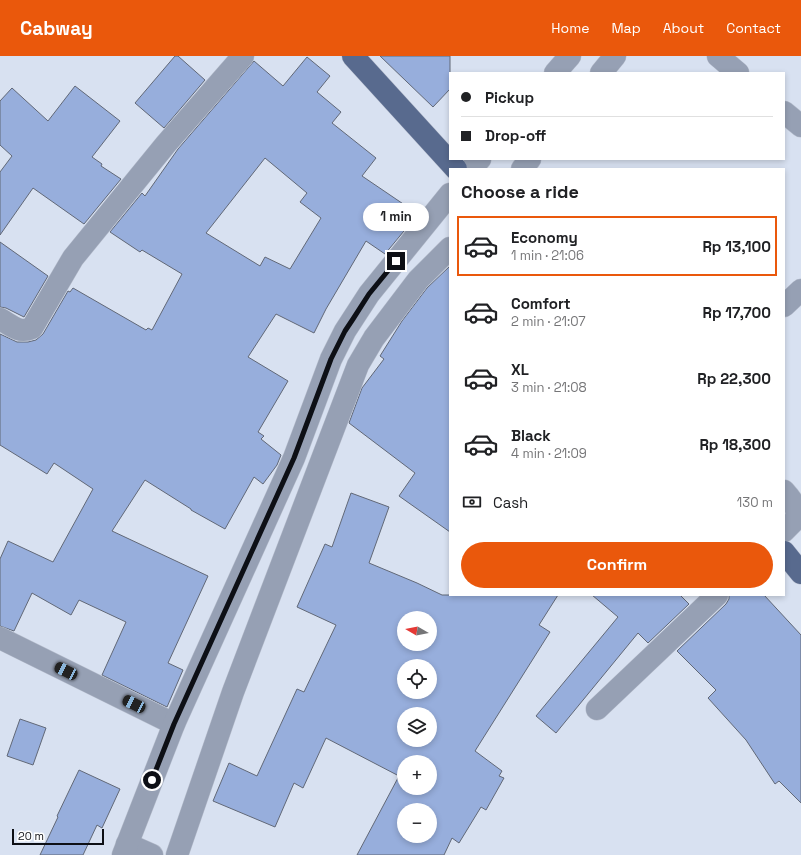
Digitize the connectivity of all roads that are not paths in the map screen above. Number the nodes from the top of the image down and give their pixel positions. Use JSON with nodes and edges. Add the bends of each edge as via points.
{"nodes":[{"id":1,"x":243,"y":56,"type":"edge"},
{"id":2,"x":353,"y":56,"type":"edge"},
{"id":3,"x":570,"y":56,"type":"edge"},
{"id":4,"x":614,"y":56,"type":"edge"},
{"id":5,"x":718,"y":56,"type":"edge"},
{"id":6,"x":556,"y":72,"type":"edge"},
{"id":7,"x":602,"y":72,"type":"edge"},
{"id":8,"x":737,"y":72,"type":"edge"},
{"id":9,"x":785,"y":113,"type":"edge"},
{"id":10,"x":801,"y":126,"type":"edge"},
{"id":11,"x":479,"y":160,"type":"edge"},
{"id":12,"x":529,"y":160,"type":"edge"},
{"id":13,"x":455,"y":168,"type":"edge"},
{"id":14,"x":472,"y":168,"type":"edge"},
{"id":15,"x":523,"y":168,"type":"edge"},
{"id":16,"x":449,"y":195,"type":"edge"},
{"id":17,"x":449,"y":249,"type":"edge"},
{"id":18,"x":801,"y":290,"type":"edge"},
{"id":19,"x":785,"y":305,"type":"edge"},
{"id":20,"x":0,"y":319,"type":"edge"},
{"id":21,"x":785,"y":492,"type":"edge"},
{"id":22,"x":785,"y":530,"type":"edge"},
{"id":23,"x":785,"y":553,"type":"edge"},
{"id":24,"x":801,"y":573,"type":"edge"},
{"id":25,"x":716,"y":596,"type":"edge"},
{"id":26,"x":0,"y":638,"type":"edge"},
{"id":27,"x":597,"y":709,"type":"dead end"},
{"id":28,"x":174,"y":724,"type":"junction"},
{"id":29,"x":135,"y":851,"type":"edge"},
{"id":30,"x":177,"y":855,"type":"edge"}],
"edges":[{"from":1,"to":20,"type":"street","via":[[166,144],[73,258],[32,328],[26,331],[19,330]]},
{"from":2,"to":13,"type":"main road"},
{"from":3,"to":6,"type":"street"},
{"from":4,"to":7,"type":"street"},
{"from":5,"to":8,"type":"street"},
{"from":9,"to":10,"type":"street"},
{"from":11,"to":14,"type":"street"},
{"from":12,"to":15,"type":"street"},
{"from":16,"to":28,"type":"street","via":[[369,294],[345,331],[331,359],[291,465]]},
{"from":17,"to":30,"type":"street","via":[[418,280],[374,338],[358,365],[233,692]]},
{"from":18,"to":19,"type":"street"},
{"from":21,"to":22,"type":"street","via":[[794,502],[797,518]]},
{"from":23,"to":24,"type":"main road"},
{"from":25,"to":27,"type":"street"},
{"from":26,"to":28,"type":"street"},
{"from":28,"to":29,"type":"street"}]}
